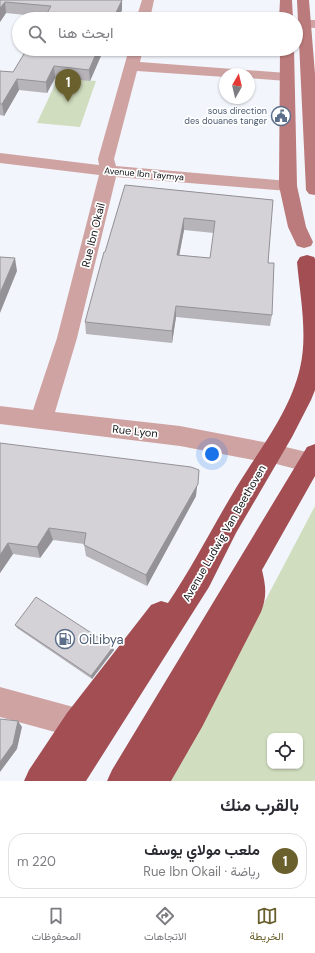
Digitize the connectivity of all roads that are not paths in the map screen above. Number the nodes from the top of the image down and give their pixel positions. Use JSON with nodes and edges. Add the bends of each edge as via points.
{"nodes":[{"id":1,"x":148,"y":0,"type":"edge"},
{"id":2,"x":286,"y":0,"type":"edge"},
{"id":3,"x":303,"y":0,"type":"edge"},
{"id":4,"x":145,"y":12,"type":"edge"},
{"id":5,"x":286,"y":12,"type":"edge"},
{"id":6,"x":310,"y":24,"type":"edge"},
{"id":7,"x":134,"y":56,"type":"edge"},
{"id":8,"x":287,"y":56,"type":"edge"},
{"id":9,"x":131,"y":66,"type":"junction"},
{"id":10,"x":219,"y":72,"type":"edge"},
{"id":11,"x":255,"y":74,"type":"edge"},
{"id":12,"x":287,"y":77,"type":"junction"},
{"id":13,"x":312,"y":78,"type":"edge"},
{"id":14,"x":0,"y":158,"type":"edge"},
{"id":15,"x":109,"y":171,"type":"junction"},
{"id":16,"x":288,"y":186,"type":"junction"},
{"id":17,"x":315,"y":190,"type":"edge"},
{"id":18,"x":310,"y":252,"type":"edge"},
{"id":19,"x":0,"y":415,"type":"edge"},
{"id":20,"x":41,"y":420,"type":"junction"},
{"id":21,"x":269,"y":453,"type":"junction"},
{"id":22,"x":313,"y":460,"type":"edge"},
{"id":23,"x":212,"y":552,"type":"junction"},
{"id":24,"x":249,"y":569,"type":"junction"},
{"id":25,"x":0,"y":702,"type":"edge"},
{"id":26,"x":77,"y":723,"type":"junction"},
{"id":27,"x":40,"y":781,"type":"edge"},
{"id":28,"x":68,"y":781,"type":"edge"},
{"id":29,"x":123,"y":781,"type":"edge"},
{"id":30,"x":154,"y":781,"type":"edge"}],
"edges":[{"from":1,"to":4,"type":"street"},
{"from":2,"to":5,"type":"main road"},
{"from":3,"to":6,"type":"main road"},
{"from":6,"to":13,"type":"main road"},
{"from":7,"to":9,"type":"street","name":"Rue Ibn Okail"},
{"from":8,"to":12,"type":"main road"},
{"from":9,"to":10,"type":"street"},
{"from":9,"to":15,"type":"street","name":"Rue Ibn Okail","via":[[106,159]]},
{"from":11,"to":12,"type":"street"},
{"from":12,"to":16,"type":"main road"},
{"from":13,"to":17,"type":"main road"},
{"from":14,"to":15,"type":"street","name":"Avenue Ibn Taymya"},
{"from":15,"to":16,"type":"street","name":"Avenue Ibn Taymya"},
{"from":15,"to":20,"type":"street","name":"Rue Ibn Okail","via":[[67,338]]},
{"from":16,"to":18,"type":"main road","via":[[297,227]]},
{"from":18,"to":21,"type":"highway","name":"Avenue Ludwig Van Beethoven","via":[[313,351],[303,394]]},
{"from":19,"to":20,"type":"street","name":"Rue Lyon"},
{"from":20,"to":21,"type":"street","name":"Rue Lyon","via":[[180,436]]},
{"from":21,"to":22,"type":"street","name":"Rue Lyon"},
{"from":21,"to":23,"type":"highway","name":"Avenue Ludwig Van Beethoven"},
{"from":22,"to":24,"type":"highway"},
{"from":23,"to":26,"type":"highway","via":[[180,589]]},
{"from":23,"to":28,"type":"highway","name":"Avenue Ludwig Van Beethoven","via":[[200,578]]},
{"from":24,"to":29,"type":"highway"},
{"from":24,"to":30,"type":"highway","via":[[253,590],[251,603],[199,704]]},
{"from":25,"to":26,"type":"street"},
{"from":26,"to":27,"type":"highway"}]}
